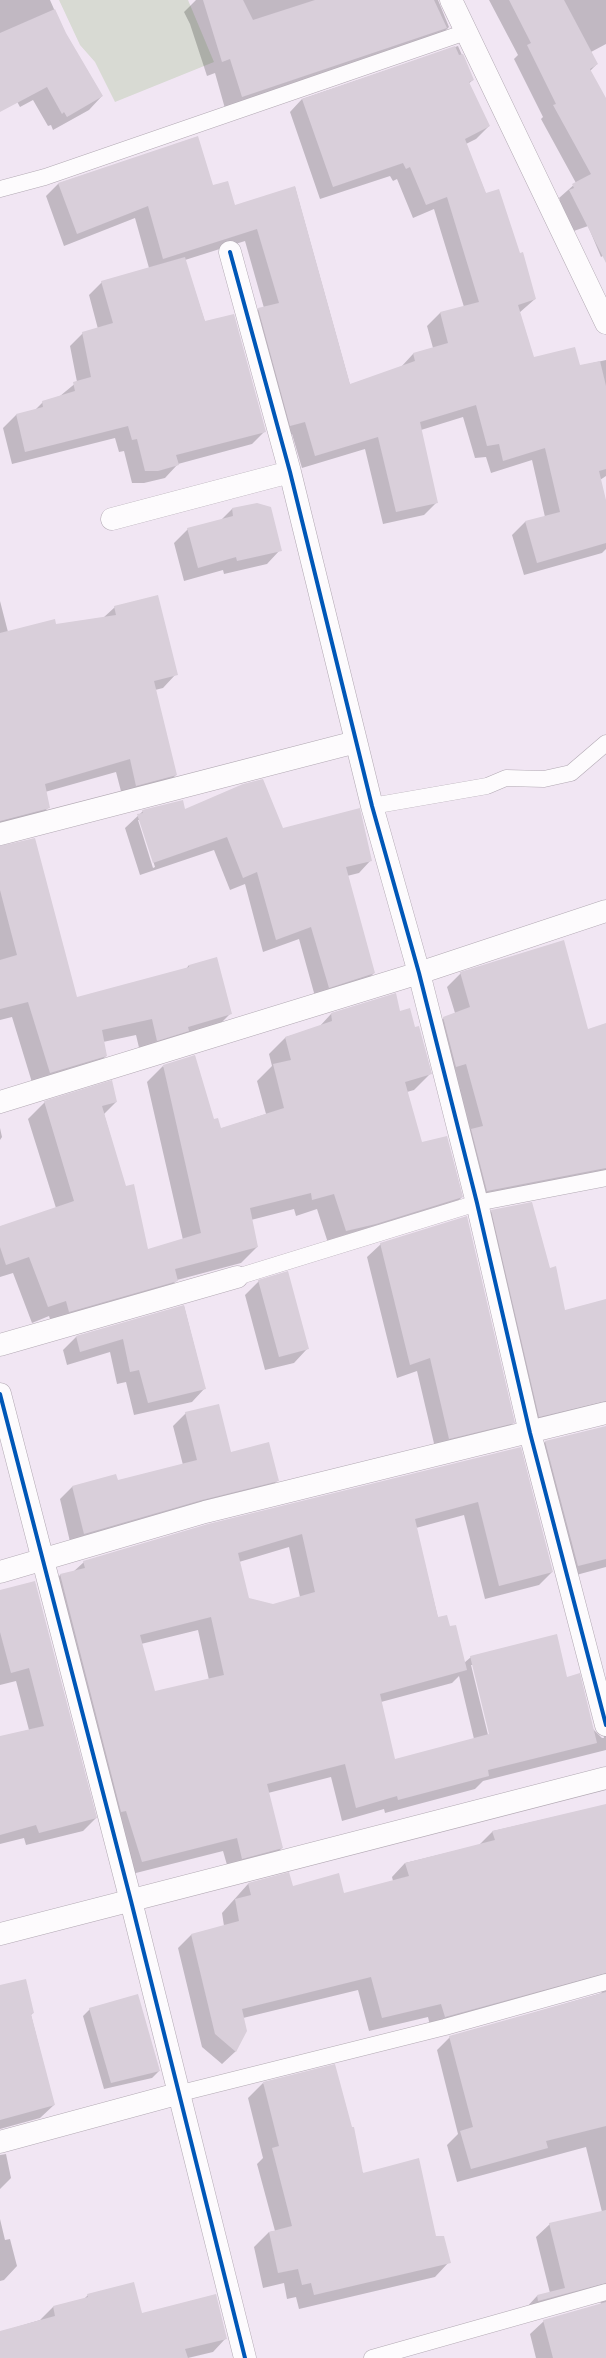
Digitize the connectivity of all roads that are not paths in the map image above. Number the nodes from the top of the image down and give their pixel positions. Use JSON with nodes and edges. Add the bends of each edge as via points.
{"nodes":[{"id":1,"x":451,"y":0,"type":"edge"},
{"id":2,"x":466,"y":32,"type":"junction"},
{"id":3,"x":0,"y":190,"type":"edge"},
{"id":4,"x":230,"y":252,"type":"dead end"},
{"id":5,"x":606,"y":323,"type":"edge"},
{"id":6,"x":290,"y":472,"type":"junction"},
{"id":7,"x":112,"y":519,"type":"dead end"},
{"id":8,"x":356,"y":742,"type":"junction"},
{"id":9,"x":606,"y":743,"type":"edge"},
{"id":10,"x":372,"y":806,"type":"junction"},
{"id":11,"x":0,"y":834,"type":"edge"},
{"id":12,"x":606,"y":911,"type":"edge"},
{"id":13,"x":419,"y":973,"type":"junction"},
{"id":14,"x":0,"y":1102,"type":"edge"},
{"id":15,"x":606,"y":1178,"type":"edge"},
{"id":16,"x":477,"y":1202,"type":"junction"},
{"id":17,"x":237,"y":1277,"type":"joint"},
{"id":18,"x":0,"y":1345,"type":"edge"},
{"id":19,"x":0,"y":1394,"type":"edge"},
{"id":20,"x":606,"y":1413,"type":"edge"},
{"id":21,"x":530,"y":1433,"type":"junction"},
{"id":22,"x":42,"y":1560,"type":"junction"},
{"id":23,"x":0,"y":1572,"type":"edge"},
{"id":24,"x":606,"y":1724,"type":"edge"},
{"id":25,"x":606,"y":1778,"type":"edge"},
{"id":26,"x":131,"y":1901,"type":"junction"},
{"id":27,"x":0,"y":1934,"type":"edge"},
{"id":28,"x":606,"y":1982,"type":"edge"},
{"id":29,"x":177,"y":2094,"type":"junction"},
{"id":30,"x":0,"y":2142,"type":"edge"},
{"id":31,"x":606,"y":2292,"type":"edge"},
{"id":32,"x":245,"y":2358,"type":"edge"},
{"id":33,"x":372,"y":2358,"type":"edge"}],
"edges":[{"from":1,"to":2,"type":"street"},
{"from":2,"to":3,"type":"lane","via":[[45,177]]},
{"from":2,"to":5,"type":"street"},
{"from":4,"to":6,"type":"street"},
{"from":6,"to":7,"type":"street"},
{"from":6,"to":8,"type":"street"},
{"from":8,"to":10,"type":"street"},
{"from":8,"to":11,"type":"street"},
{"from":9,"to":10,"type":"lane","via":[[571,774],[544,778],[506,778],[487,786]]},
{"from":10,"to":13,"type":"street"},
{"from":12,"to":13,"type":"street"},
{"from":13,"to":14,"type":"street"},
{"from":13,"to":16,"type":"street"},
{"from":15,"to":16,"type":"lane"},
{"from":16,"to":17,"type":"lane"},
{"from":16,"to":21,"type":"street"},
{"from":17,"to":18,"type":"street"},
{"from":19,"to":22,"type":"street"},
{"from":20,"to":21,"type":"street"},
{"from":21,"to":22,"type":"street","via":[[205,1512]]},
{"from":21,"to":24,"type":"street"},
{"from":22,"to":23,"type":"street"},
{"from":22,"to":26,"type":"street"},
{"from":25,"to":26,"type":"street"},
{"from":26,"to":27,"type":"street"},
{"from":26,"to":29,"type":"street"},
{"from":28,"to":29,"type":"lane","via":[[445,2027]]},
{"from":29,"to":30,"type":"street"},
{"from":29,"to":32,"type":"street"},
{"from":31,"to":33,"type":"lane"}]}
